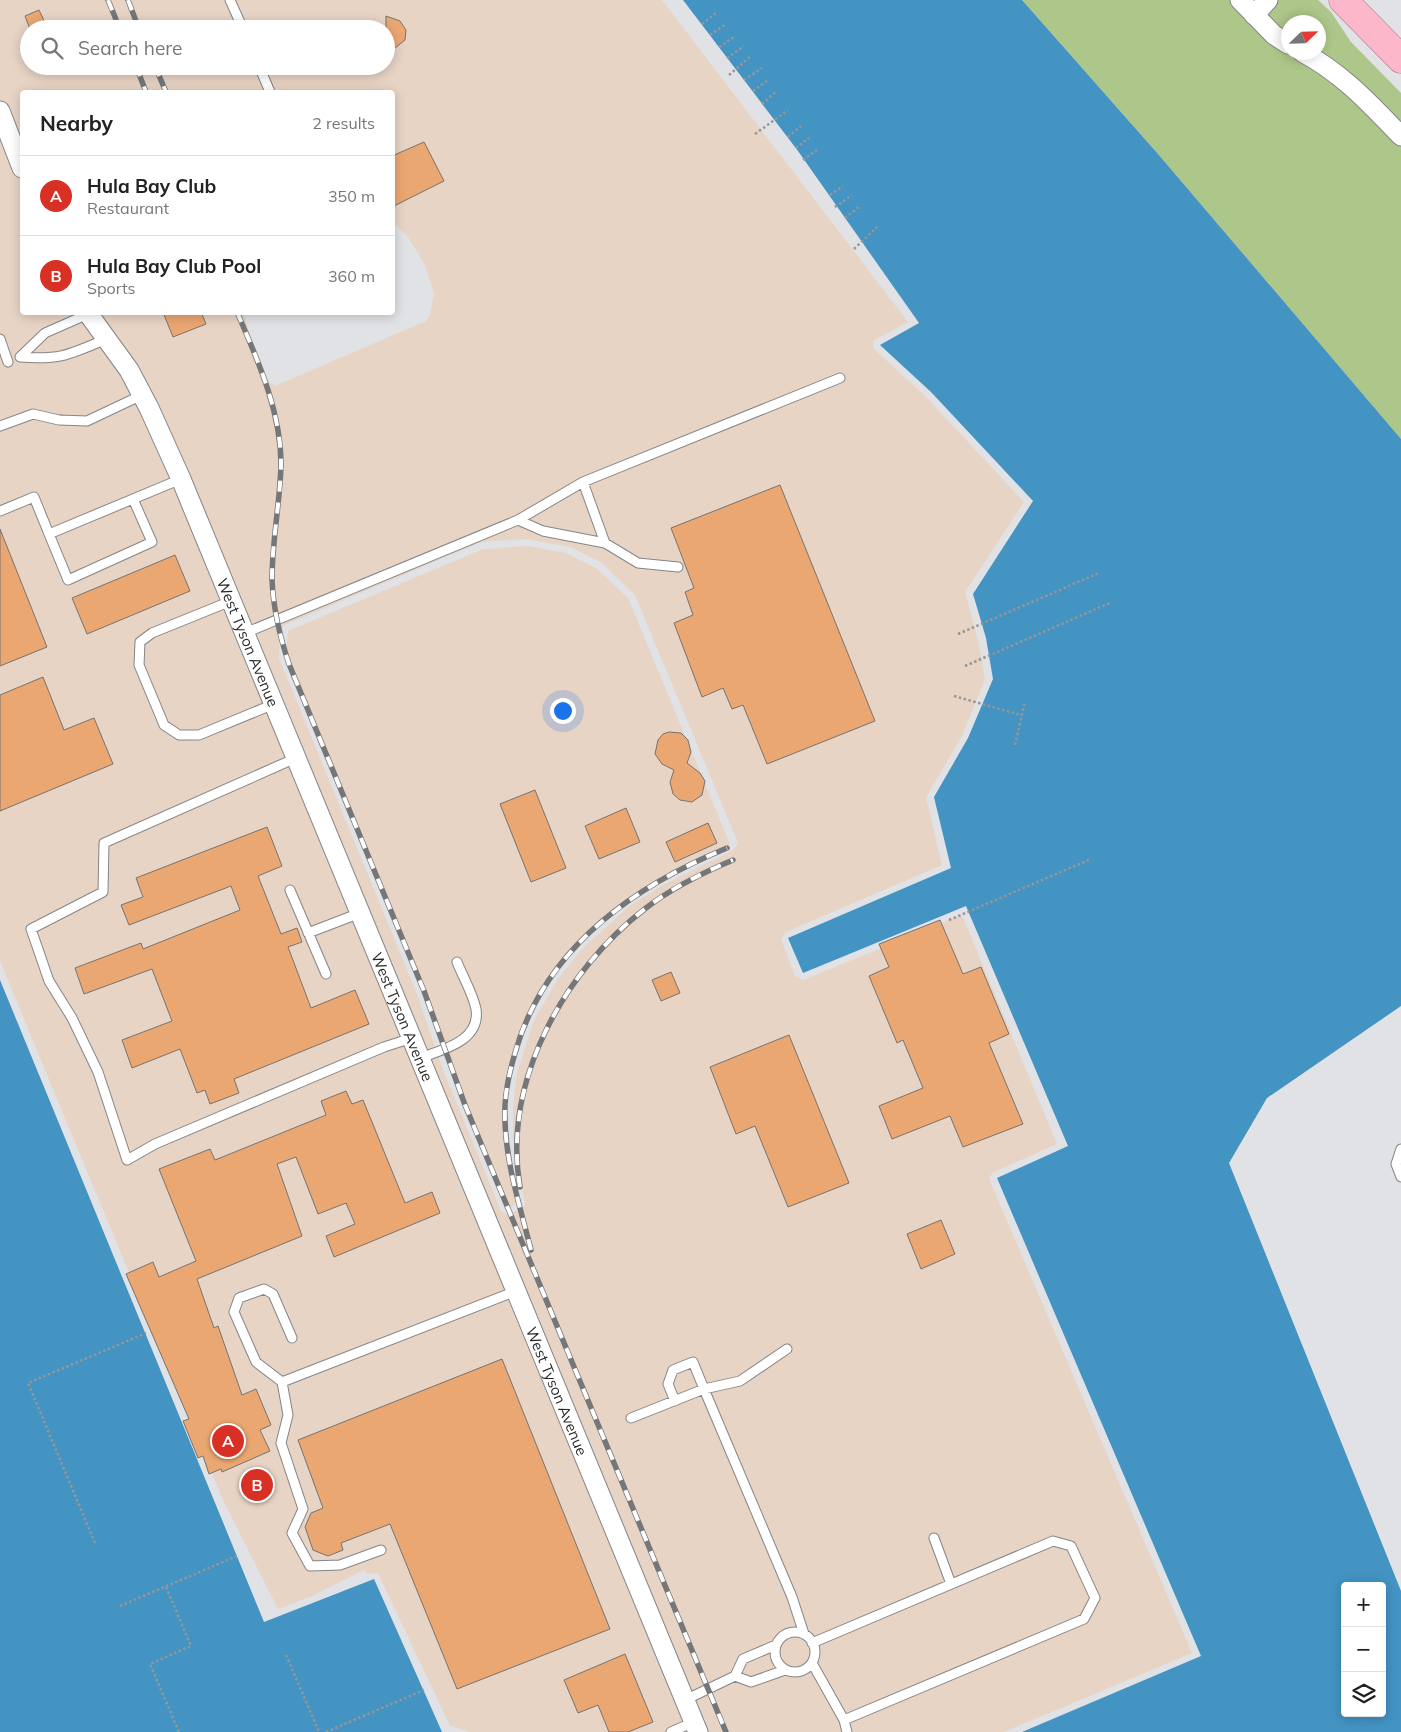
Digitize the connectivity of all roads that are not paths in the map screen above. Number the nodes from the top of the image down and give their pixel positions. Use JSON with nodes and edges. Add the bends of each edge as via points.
{"nodes":[{"id":1,"x":230,"y":0,"type":"edge"},
{"id":2,"x":1240,"y":0,"type":"edge"},
{"id":3,"x":1268,"y":0,"type":"edge"},
{"id":4,"x":1343,"y":0,"type":"edge"},
{"id":5,"x":1254,"y":15,"type":"junction"},
{"id":6,"x":239,"y":20,"type":"edge"},
{"id":7,"x":1281,"y":40,"type":"edge"},
{"id":8,"x":1401,"y":59,"type":"edge"},
{"id":9,"x":1317,"y":60,"type":"edge"},
{"id":10,"x":263,"y":75,"type":"edge"},
{"id":11,"x":269,"y":90,"type":"edge"},
{"id":12,"x":0,"y":111,"type":"edge"},
{"id":13,"x":1401,"y":136,"type":"edge"},
{"id":14,"x":20,"y":163,"type":"edge"},
{"id":15,"x":84,"y":315,"type":"edge"},
{"id":16,"x":89,"y":315,"type":"edge"},
{"id":17,"x":0,"y":339,"type":"edge"},
{"id":18,"x":106,"y":339,"type":"junction"},
{"id":19,"x":20,"y":357,"type":"junction"},
{"id":20,"x":4,"y":364,"type":"edge"},
{"id":21,"x":840,"y":378,"type":"dead end"},
{"id":22,"x":142,"y":395,"type":"junction"},
{"id":23,"x":0,"y":426,"type":"edge"},
{"id":24,"x":181,"y":479,"type":"junction"},
{"id":25,"x":582,"y":482,"type":"junction"},
{"id":26,"x":133,"y":499,"type":"junction"},
{"id":27,"x":0,"y":511,"type":"edge"},
{"id":28,"x":518,"y":520,"type":"junction"},
{"id":29,"x":49,"y":534,"type":"junction"},
{"id":30,"x":605,"y":544,"type":"junction"},
{"id":31,"x":678,"y":567,"type":"dead end"},
{"id":32,"x":231,"y":601,"type":"junction"},
{"id":33,"x":245,"y":633,"type":"junction"},
{"id":34,"x":274,"y":704,"type":"junction"},
{"id":35,"x":296,"y":758,"type":"junction"},
{"id":36,"x":290,"y":890,"type":"dead end"},
{"id":37,"x":360,"y":913,"type":"junction"},
{"id":38,"x":308,"y":933,"type":"junction"},
{"id":39,"x":457,"y":962,"type":"dead end"},
{"id":40,"x":326,"y":974,"type":"dead end"},
{"id":41,"x":412,"y":1038,"type":"junction"},
{"id":42,"x":420,"y":1058,"type":"junction"},
{"id":43,"x":1401,"y":1149,"type":"edge"},
{"id":44,"x":1401,"y":1177,"type":"edge"},
{"id":45,"x":516,"y":1291,"type":"junction"},
{"id":46,"x":292,"y":1338,"type":"dead end"},
{"id":47,"x":787,"y":1349,"type":"dead end"},
{"id":48,"x":282,"y":1382,"type":"junction"},
{"id":49,"x":704,"y":1389,"type":"junction"},
{"id":50,"x":675,"y":1401,"type":"junction"},
{"id":51,"x":631,"y":1418,"type":"dead end"},
{"id":52,"x":934,"y":1538,"type":"dead end"},
{"id":53,"x":381,"y":1550,"type":"dead end"},
{"id":54,"x":951,"y":1584,"type":"junction"},
{"id":55,"x":804,"y":1634,"type":"junction"},
{"id":56,"x":812,"y":1643,"type":"junction"},
{"id":57,"x":776,"y":1645,"type":"junction"},
{"id":58,"x":812,"y":1663,"type":"junction"},
{"id":59,"x":785,"y":1670,"type":"junction"},
{"id":60,"x":735,"y":1676,"type":"junction"},
{"id":61,"x":685,"y":1700,"type":"junction"},
{"id":62,"x":844,"y":1720,"type":"junction"},
{"id":63,"x":696,"y":1727,"type":"edge"},
{"id":64,"x":671,"y":1732,"type":"edge"},
{"id":65,"x":847,"y":1732,"type":"edge"}],
"edges":[{"from":1,"to":6,"type":"lane"},
{"from":2,"to":5,"type":"street"},
{"from":3,"to":5,"type":"street"},
{"from":4,"to":8,"type":"highway"},
{"from":5,"to":7,"type":"street"},
{"from":9,"to":13,"type":"street","via":[[1349,83]]},
{"from":10,"to":11,"type":"lane"},
{"from":12,"to":14,"type":"street"},
{"from":15,"to":19,"type":"lane","via":[[45,333]]},
{"from":16,"to":18,"type":"street","name":"West Tyson Avenue"},
{"from":17,"to":20,"type":"lane"},
{"from":18,"to":19,"type":"lane","via":[[65,357]]},
{"from":18,"to":22,"type":"street","name":"West Tyson Avenue","via":[[129,370]]},
{"from":19,"to":20,"type":"lane"},
{"from":21,"to":25,"type":"lane"},
{"from":22,"to":23,"type":"lane","via":[[87,422],[34,414]]},
{"from":22,"to":24,"type":"street","name":"West Tyson Avenue"},
{"from":24,"to":26,"type":"lane"},
{"from":24,"to":32,"type":"street","name":"West Tyson Avenue"},
{"from":25,"to":28,"type":"lane"},
{"from":25,"to":30,"type":"lane"},
{"from":26,"to":29,"type":"lane"},
{"from":26,"to":29,"type":"lane","via":[[152,542],[68,580]]},
{"from":27,"to":29,"type":"lane","via":[[34,497]]},
{"from":28,"to":30,"type":"lane","via":[[543,531]]},
{"from":28,"to":33,"type":"lane"},
{"from":30,"to":31,"type":"lane","via":[[638,563]]},
{"from":32,"to":33,"type":"street","name":"West Tyson Avenue"},
{"from":32,"to":34,"type":"lane","via":[[152,633],[140,642],[139,665],[164,725],[179,735],[199,735]]},
{"from":33,"to":34,"type":"street","name":"West Tyson Avenue"},
{"from":34,"to":35,"type":"street","name":"West Tyson Avenue"},
{"from":35,"to":37,"type":"street","name":"West Tyson Avenue"},
{"from":35,"to":41,"type":"lane","via":[[104,843],[103,892],[30,929],[49,981],[72,1018],[98,1072],[127,1160],[164,1140]]},
{"from":36,"to":38,"type":"lane"},
{"from":37,"to":38,"type":"lane"},
{"from":37,"to":41,"type":"street","name":"West Tyson Avenue"},
{"from":38,"to":40,"type":"lane"},
{"from":39,"to":42,"type":"lane","via":[[476,1009],[475,1025],[457,1044]]},
{"from":41,"to":42,"type":"street","name":"West Tyson Avenue"},
{"from":42,"to":45,"type":"street","name":"West Tyson Avenue"},
{"from":43,"to":44,"type":"lane","via":[[1396,1164]]},
{"from":45,"to":48,"type":"lane"},
{"from":45,"to":61,"type":"street","name":"West Tyson Avenue"},
{"from":46,"to":48,"type":"lane","via":[[273,1294],[264,1289],[239,1298],[234,1312],[256,1362]]},
{"from":47,"to":49,"type":"lane","via":[[740,1381]]},
{"from":48,"to":53,"type":"lane","via":[[288,1416],[282,1443],[303,1509],[292,1533],[310,1566],[340,1565]]},
{"from":49,"to":50,"type":"lane"},
{"from":49,"to":50,"type":"lane","via":[[693,1362],[673,1370],[668,1384]]},
{"from":49,"to":55,"type":"lane","via":[[792,1597]]},
{"from":50,"to":51,"type":"lane"},
{"from":52,"to":54,"type":"lane"},
{"from":54,"to":56,"type":"lane"},
{"from":54,"to":62,"type":"lane","via":[[1053,1540],[1071,1546],[1095,1598],[1084,1619]]},
{"from":55,"to":56,"type":"lane"},
{"from":55,"to":57,"type":"lane","via":[[786,1634]]},
{"from":56,"to":58,"type":"lane","via":[[815,1654]]},
{"from":57,"to":59,"type":"lane","via":[[776,1661]]},
{"from":57,"to":60,"type":"lane","via":[[743,1659]]},
{"from":58,"to":59,"type":"lane","via":[[797,1672]]},
{"from":58,"to":62,"type":"lane"},
{"from":59,"to":60,"type":"lane","via":[[751,1682]]},
{"from":60,"to":61,"type":"lane"},
{"from":61,"to":63,"type":"street","name":"West Tyson Avenue"},
{"from":62,"to":65,"type":"lane"},
{"from":63,"to":64,"type":"lane"}]}
